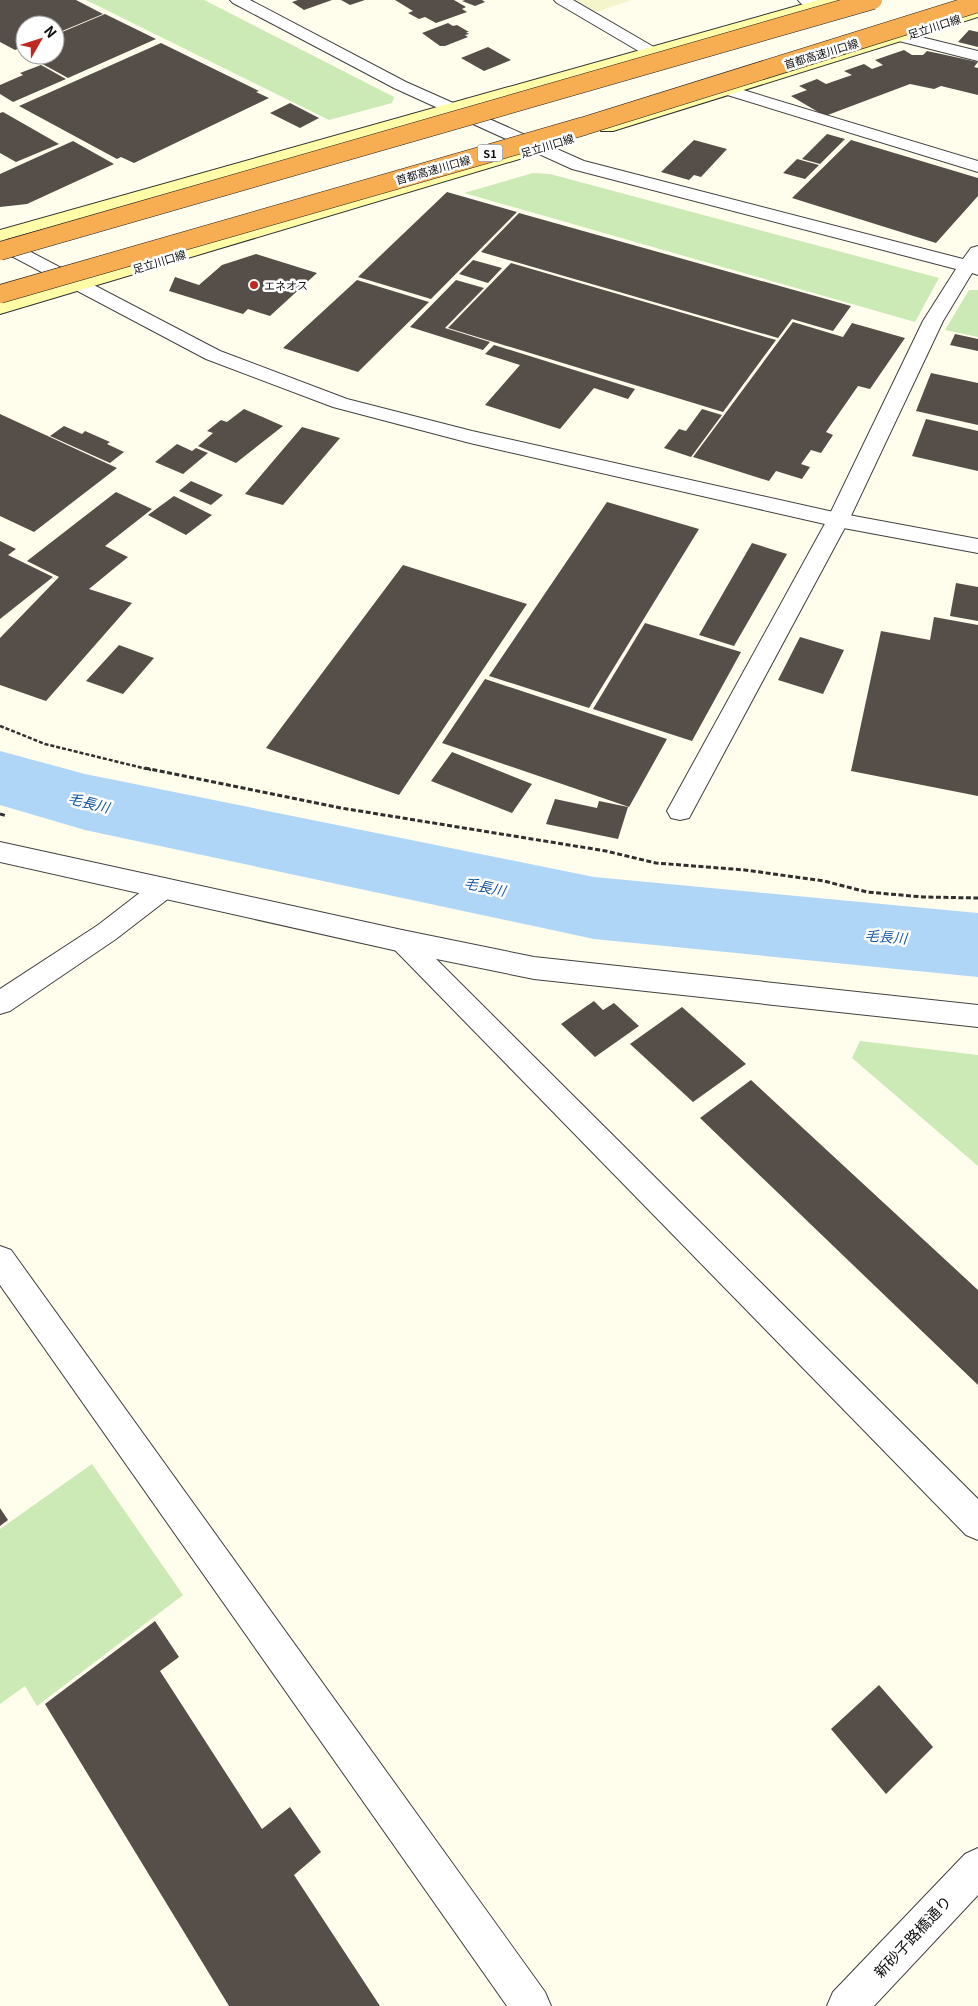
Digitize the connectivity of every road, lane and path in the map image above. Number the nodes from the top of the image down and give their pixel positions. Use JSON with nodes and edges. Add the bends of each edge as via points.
{"nodes":[{"id":1,"x":238,"y":0,"type":"edge"},
{"id":2,"x":562,"y":0,"type":"edge"},
{"id":3,"x":834,"y":0,"type":"edge"},
{"id":4,"x":873,"y":0,"type":"edge"},
{"id":5,"x":945,"y":0,"type":"edge"},
{"id":6,"x":811,"y":3,"type":"edge"},
{"id":7,"x":978,"y":3,"type":"edge"},
{"id":8,"x":978,"y":12,"type":"edge"},
{"id":9,"x":901,"y":38,"type":"junction"},
{"id":10,"x":653,"y":53,"type":"junction"},
{"id":11,"x":978,"y":56,"type":"edge"},
{"id":12,"x":717,"y":67,"type":"dead end"},
{"id":13,"x":730,"y":91,"type":"junction"},
{"id":14,"x":455,"y":109,"type":"junction"},
{"id":15,"x":529,"y":123,"type":"dead end"},
{"id":16,"x":483,"y":137,"type":"dead end"},
{"id":17,"x":540,"y":147,"type":"junction"},
{"id":18,"x":390,"y":165,"type":"dead end"},
{"id":19,"x":978,"y":167,"type":"edge"},
{"id":20,"x":0,"y":236,"type":"edge"},
{"id":21,"x":0,"y":243,"type":"edge"},
{"id":22,"x":0,"y":251,"type":"edge"},
{"id":23,"x":974,"y":262,"type":"edge"},
{"id":24,"x":0,"y":282,"type":"edge"},
{"id":25,"x":79,"y":284,"type":"junction"},
{"id":26,"x":0,"y":294,"type":"edge"},
{"id":27,"x":0,"y":308,"type":"edge"},
{"id":28,"x":838,"y":520,"type":"junction"},
{"id":29,"x":978,"y":546,"type":"edge"},
{"id":30,"x":0,"y":726,"type":"edge"},
{"id":31,"x":680,"y":811,"type":"dead end"},
{"id":32,"x":0,"y":814,"type":"edge"},
{"id":33,"x":8,"y":817,"type":"dead end"},
{"id":34,"x":0,"y":852,"type":"edge"},
{"id":35,"x":164,"y":888,"type":"junction"},
{"id":36,"x":978,"y":898,"type":"edge"},
{"id":37,"x":402,"y":941,"type":"junction"},
{"id":38,"x":0,"y":1003,"type":"edge"},
{"id":39,"x":978,"y":1016,"type":"edge"},
{"id":40,"x":0,"y":1260,"type":"edge"},
{"id":41,"x":978,"y":1522,"type":"edge"},
{"id":42,"x":978,"y":1867,"type":"edge"},
{"id":43,"x":531,"y":2006,"type":"edge"},
{"id":44,"x":847,"y":2006,"type":"edge"}],
"edges":[{"from":1,"to":14,"type":"street","via":[[400,85]]},
{"from":2,"to":10,"type":"street"},
{"from":3,"to":6,"type":"main road"},
{"from":4,"to":22,"type":"highway","bridge":true},
{"from":5,"to":12,"type":"highway"},
{"from":6,"to":10,"type":"main road"},
{"from":7,"to":26,"type":"highway","name":"首都高速川口線","number":"S1","bridge":true,"via":[[584,126]]},
{"from":8,"to":9,"type":"main road","name":"足立川口線"},
{"from":9,"to":11,"type":"street"},
{"from":9,"to":13,"type":"main road","name":"足立川口線"},
{"from":10,"to":14,"type":"main road"},
{"from":13,"to":17,"type":"main road","name":"足立川口線"},
{"from":13,"to":19,"type":"street"},
{"from":14,"to":17,"type":"street"},
{"from":14,"to":20,"type":"main road"},
{"from":15,"to":16,"type":"highway"},
{"from":17,"to":23,"type":"street","via":[[578,164]]},
{"from":17,"to":25,"type":"main road","name":"足立川口線"},
{"from":18,"to":24,"type":"highway"},
{"from":21,"to":25,"type":"street"},
{"from":23,"to":28,"type":"street","via":[[933,321]]},
{"from":25,"to":27,"type":"main road","name":"足立川口線"},
{"from":25,"to":28,"type":"street","via":[[213,355],[340,403],[470,437]]},
{"from":28,"to":29,"type":"street"},
{"from":28,"to":31,"type":"street"},
{"from":30,"to":36,"type":"path","via":[[45,744],[122,764],[341,808],[606,851],[656,863],[745,870],[824,881],[867,892]]},
{"from":32,"to":33,"type":"path"},
{"from":34,"to":35,"type":"street"},
{"from":35,"to":37,"type":"street"},
{"from":35,"to":38,"type":"street","via":[[107,932]]},
{"from":37,"to":39,"type":"street","via":[[534,968]]},
{"from":37,"to":41,"type":"street"},
{"from":40,"to":43,"type":"street"},
{"from":42,"to":44,"type":"street","name":"新砂子路橋通り"}]}
